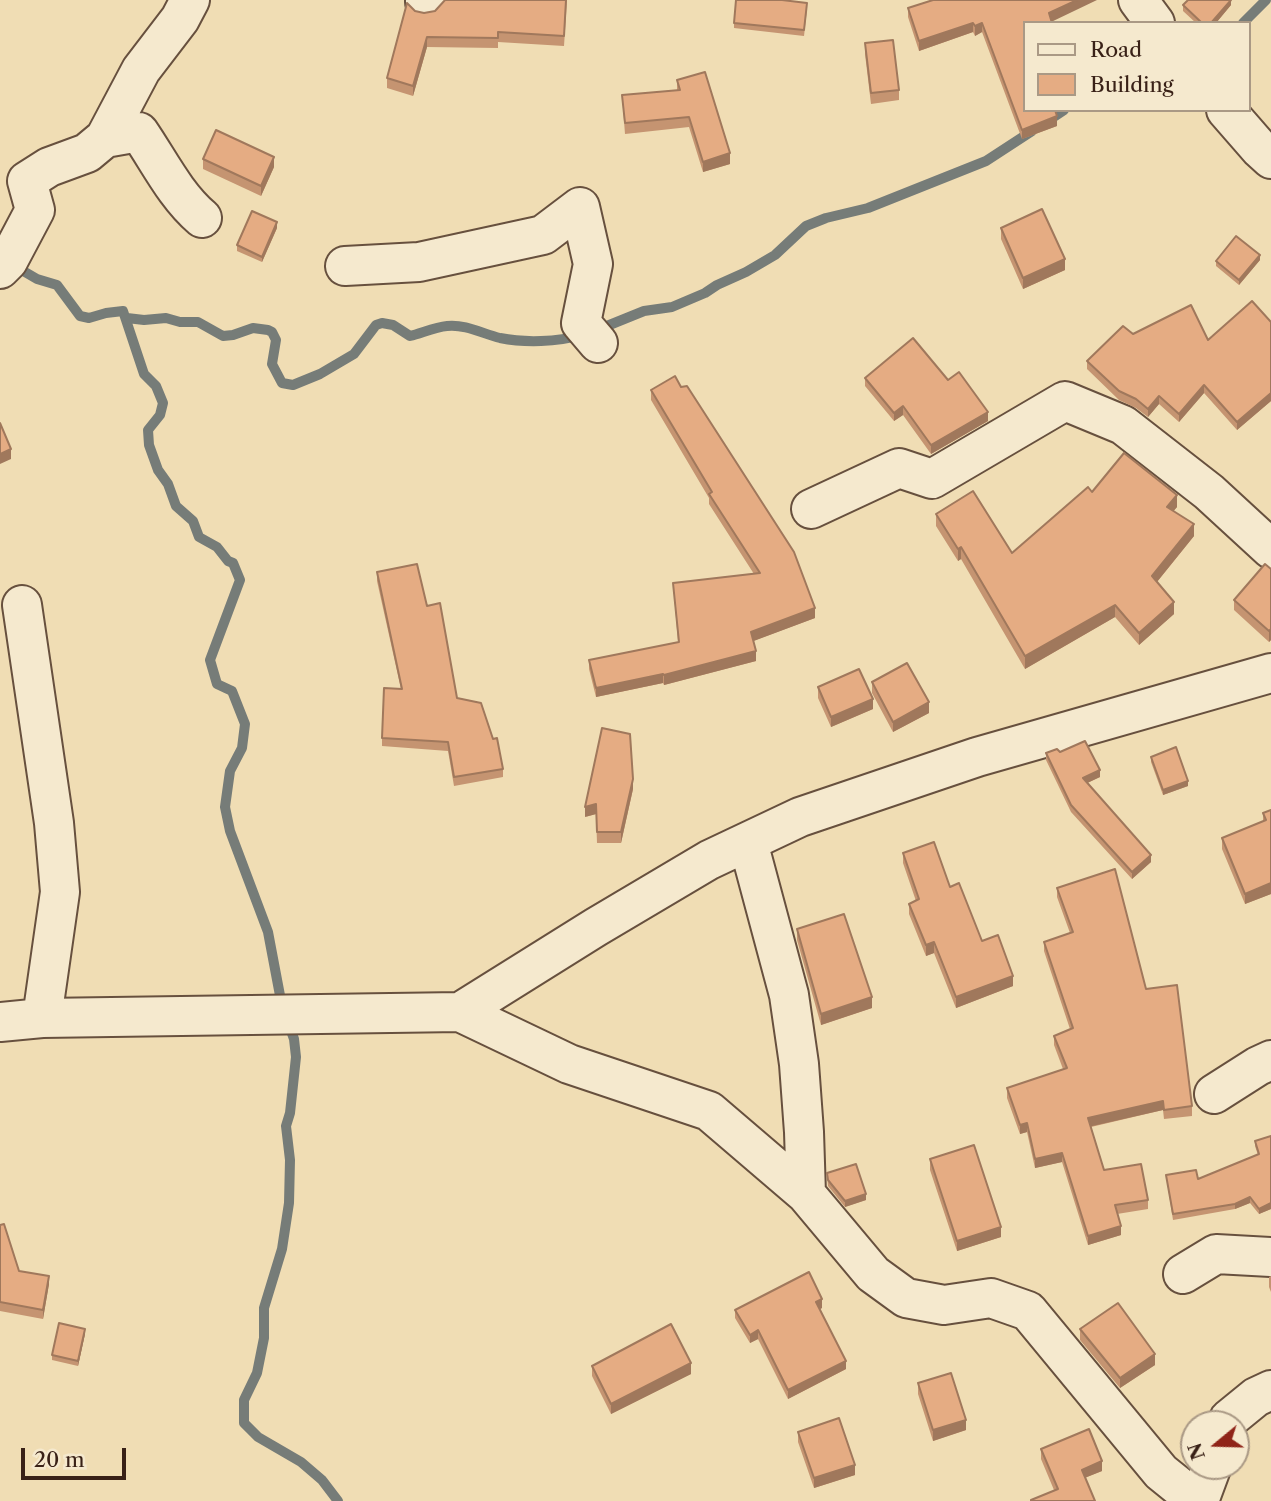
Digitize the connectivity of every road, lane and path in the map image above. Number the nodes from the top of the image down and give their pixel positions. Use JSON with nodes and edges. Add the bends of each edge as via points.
{"nodes":[{"id":1,"x":190,"y":0,"type":"edge"},
{"id":2,"x":1138,"y":0,"type":"edge"},
{"id":3,"x":1154,"y":21,"type":"edge"},
{"id":4,"x":1228,"y":112,"type":"edge"},
{"id":5,"x":105,"y":138,"type":"junction"},
{"id":6,"x":1271,"y":159,"type":"edge"},
{"id":7,"x":202,"y":218,"type":"dead end"},
{"id":8,"x":345,"y":266,"type":"dead end"},
{"id":9,"x":0,"y":270,"type":"edge"},
{"id":10,"x":589,"y":333,"type":"dead end"},
{"id":11,"x":811,"y":509,"type":"dead end"},
{"id":12,"x":1271,"y":550,"type":"edge"},
{"id":13,"x":22,"y":605,"type":"dead end"},
{"id":14,"x":1271,"y":673,"type":"edge"},
{"id":15,"x":748,"y":842,"type":"junction"},
{"id":16,"x":460,"y":1012,"type":"junction"},
{"id":17,"x":42,"y":1018,"type":"junction"},
{"id":18,"x":0,"y":1022,"type":"edge"},
{"id":19,"x":1271,"y":1060,"type":"edge"},
{"id":20,"x":1214,"y":1094,"type":"dead end"},
{"id":21,"x":806,"y":1194,"type":"junction"},
{"id":22,"x":1271,"y":1257,"type":"edge"},
{"id":23,"x":1183,"y":1274,"type":"dead end"},
{"id":24,"x":1271,"y":1390,"type":"edge"},
{"id":25,"x":1240,"y":1410,"type":"edge"},
{"id":26,"x":1196,"y":1492,"type":"edge"}],
"edges":[{"from":1,"to":5,"type":"street","via":[[141,70]]},
{"from":2,"to":3,"type":"street"},
{"from":4,"to":6,"type":"street"},
{"from":5,"to":7,"type":"street","via":[[139,132],[183,199]]},
{"from":5,"to":9,"type":"street","via":[[87,153],[27,181],[34,210]]},
{"from":8,"to":10,"type":"street","via":[[419,262],[543,235],[580,207],[593,264]]},
{"from":11,"to":12,"type":"street","via":[[899,468],[932,479],[1065,401],[1123,425],[1209,492]]},
{"from":13,"to":17,"type":"street","via":[[60,892]]},
{"from":14,"to":15,"type":"street","via":[[977,757],[800,817]]},
{"from":15,"to":16,"type":"street","via":[[596,926]]},
{"from":15,"to":21,"type":"street","via":[[789,995],[799,1064]]},
{"from":16,"to":17,"type":"street"},
{"from":16,"to":21,"type":"street","via":[[569,1064],[709,1111]]},
{"from":17,"to":18,"type":"street"},
{"from":19,"to":20,"type":"street"},
{"from":21,"to":26,"type":"street","via":[[873,1274],[906,1297],[944,1306],[991,1298],[1028,1311],[1161,1472]]},
{"from":22,"to":23,"type":"street","via":[[1216,1254]]},
{"from":24,"to":25,"type":"street"}]}
